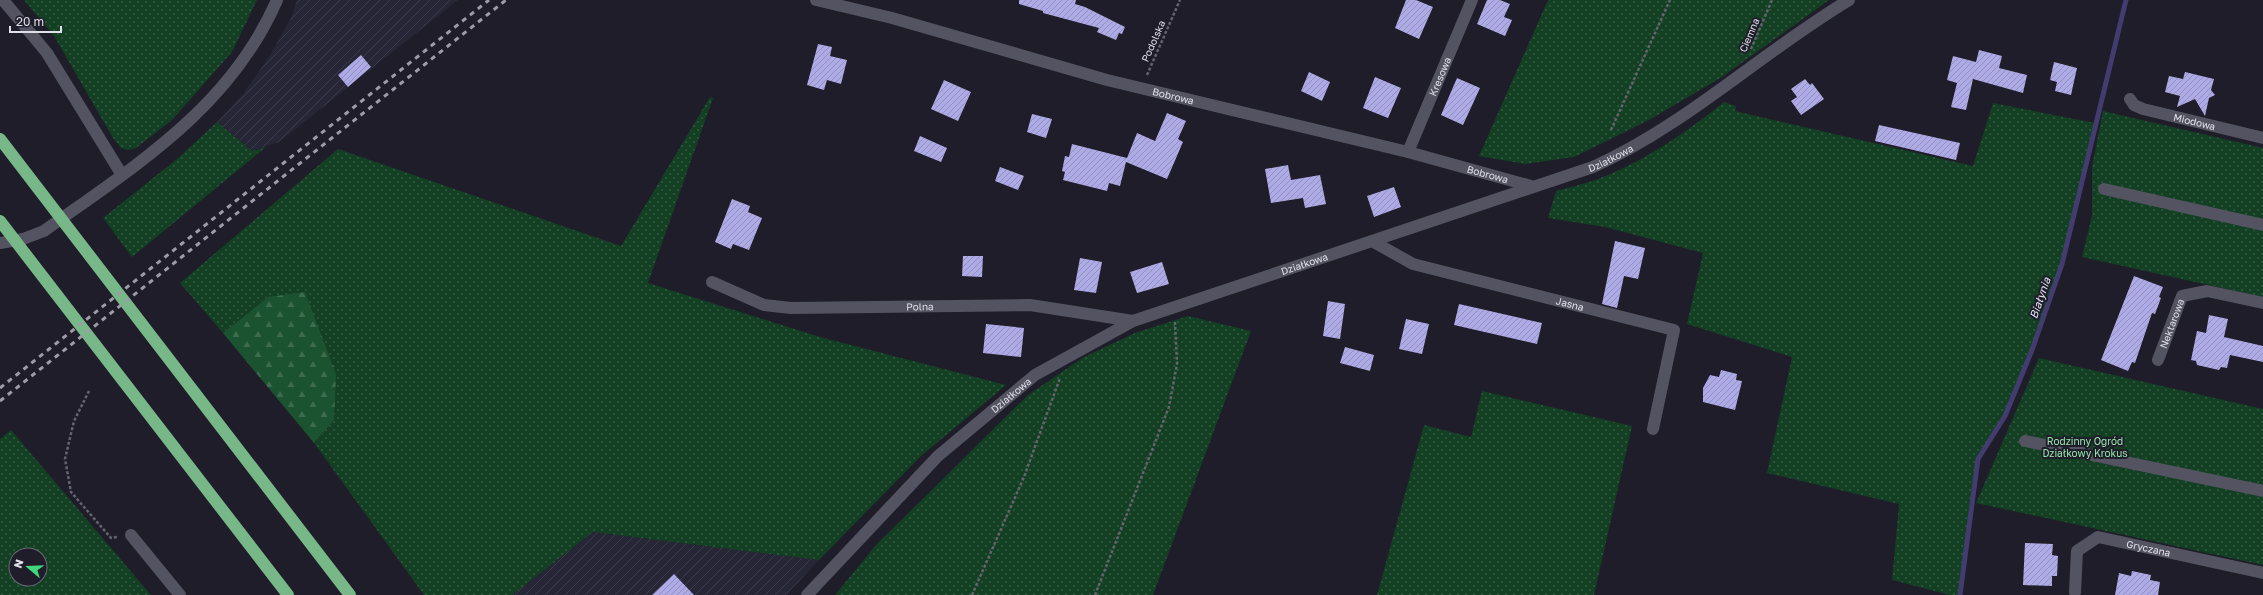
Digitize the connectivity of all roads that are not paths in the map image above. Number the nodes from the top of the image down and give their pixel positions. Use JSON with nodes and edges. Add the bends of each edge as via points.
{"nodes":[{"id":1,"x":3,"y":0,"type":"edge"},
{"id":2,"x":277,"y":0,"type":"edge"},
{"id":3,"x":816,"y":0,"type":"edge"},
{"id":4,"x":1472,"y":0,"type":"edge"},
{"id":5,"x":1849,"y":0,"type":"edge"},
{"id":6,"x":2130,"y":99,"type":"dead end"},
{"id":7,"x":2263,"y":138,"type":"edge"},
{"id":8,"x":0,"y":139,"type":"edge"},
{"id":9,"x":1408,"y":152,"type":"junction"},
{"id":10,"x":122,"y":175,"type":"junction"},
{"id":11,"x":1531,"y":186,"type":"junction"},
{"id":12,"x":2104,"y":189,"type":"dead end"},
{"id":13,"x":0,"y":221,"type":"edge"},
{"id":14,"x":2263,"y":226,"type":"edge"},
{"id":15,"x":1372,"y":241,"type":"junction"},
{"id":16,"x":0,"y":243,"type":"edge"},
{"id":17,"x":712,"y":282,"type":"dead end"},
{"id":18,"x":2263,"y":303,"type":"edge"},
{"id":19,"x":1133,"y":321,"type":"junction"},
{"id":20,"x":2158,"y":360,"type":"dead end"},
{"id":21,"x":1653,"y":429,"type":"dead end"},
{"id":22,"x":2026,"y":441,"type":"dead end"},
{"id":23,"x":2263,"y":490,"type":"edge"},
{"id":24,"x":131,"y":535,"type":"road end"},
{"id":25,"x":2263,"y":573,"type":"edge"},
{"id":26,"x":2075,"y":592,"type":"dead end"},
{"id":27,"x":180,"y":595,"type":"edge"},
{"id":28,"x":288,"y":595,"type":"edge"},
{"id":29,"x":350,"y":595,"type":"edge"},
{"id":30,"x":807,"y":595,"type":"edge"}],
"edges":[{"from":1,"to":10,"type":"street","via":[[47,53]]},
{"from":2,"to":10,"type":"street","via":[[254,47],[228,82],[175,135]]},
{"from":3,"to":9,"type":"street","name":"Bobrowa","via":[[892,18],[1142,88]]},
{"from":4,"to":9,"type":"street","name":"Kresowa"},
{"from":5,"to":11,"type":"street","name":"Działkowa","via":[[1820,17],[1740,76],[1626,152],[1593,167]]},
{"from":6,"to":7,"type":"street","name":"Miodowa","via":[[2142,110]]},
{"from":8,"to":29,"type":"highway"},
{"from":9,"to":11,"type":"street","name":"Bobrowa"},
{"from":10,"to":16,"type":"street","via":[[44,231],[23,239]]},
{"from":11,"to":15,"type":"street","name":"Działkowa"},
{"from":12,"to":14,"type":"street"},
{"from":13,"to":28,"type":"highway"},
{"from":15,"to":19,"type":"street","name":"Działkowa"},
{"from":15,"to":21,"type":"street","name":"Jasna","via":[[1413,264],[1674,330]]},
{"from":17,"to":19,"type":"street","name":"Polna","via":[[764,306],[1030,305]]},
{"from":18,"to":20,"type":"street","name":"Nektarowa","via":[[2207,291],[2182,296]]},
{"from":19,"to":30,"type":"street","name":"Działkowa","via":[[1035,376],[938,456]]},
{"from":22,"to":23,"type":"street"},
{"from":24,"to":27,"type":"street"},
{"from":25,"to":26,"type":"street","name":"Gryczana","via":[[2098,537],[2077,551]]}]}
